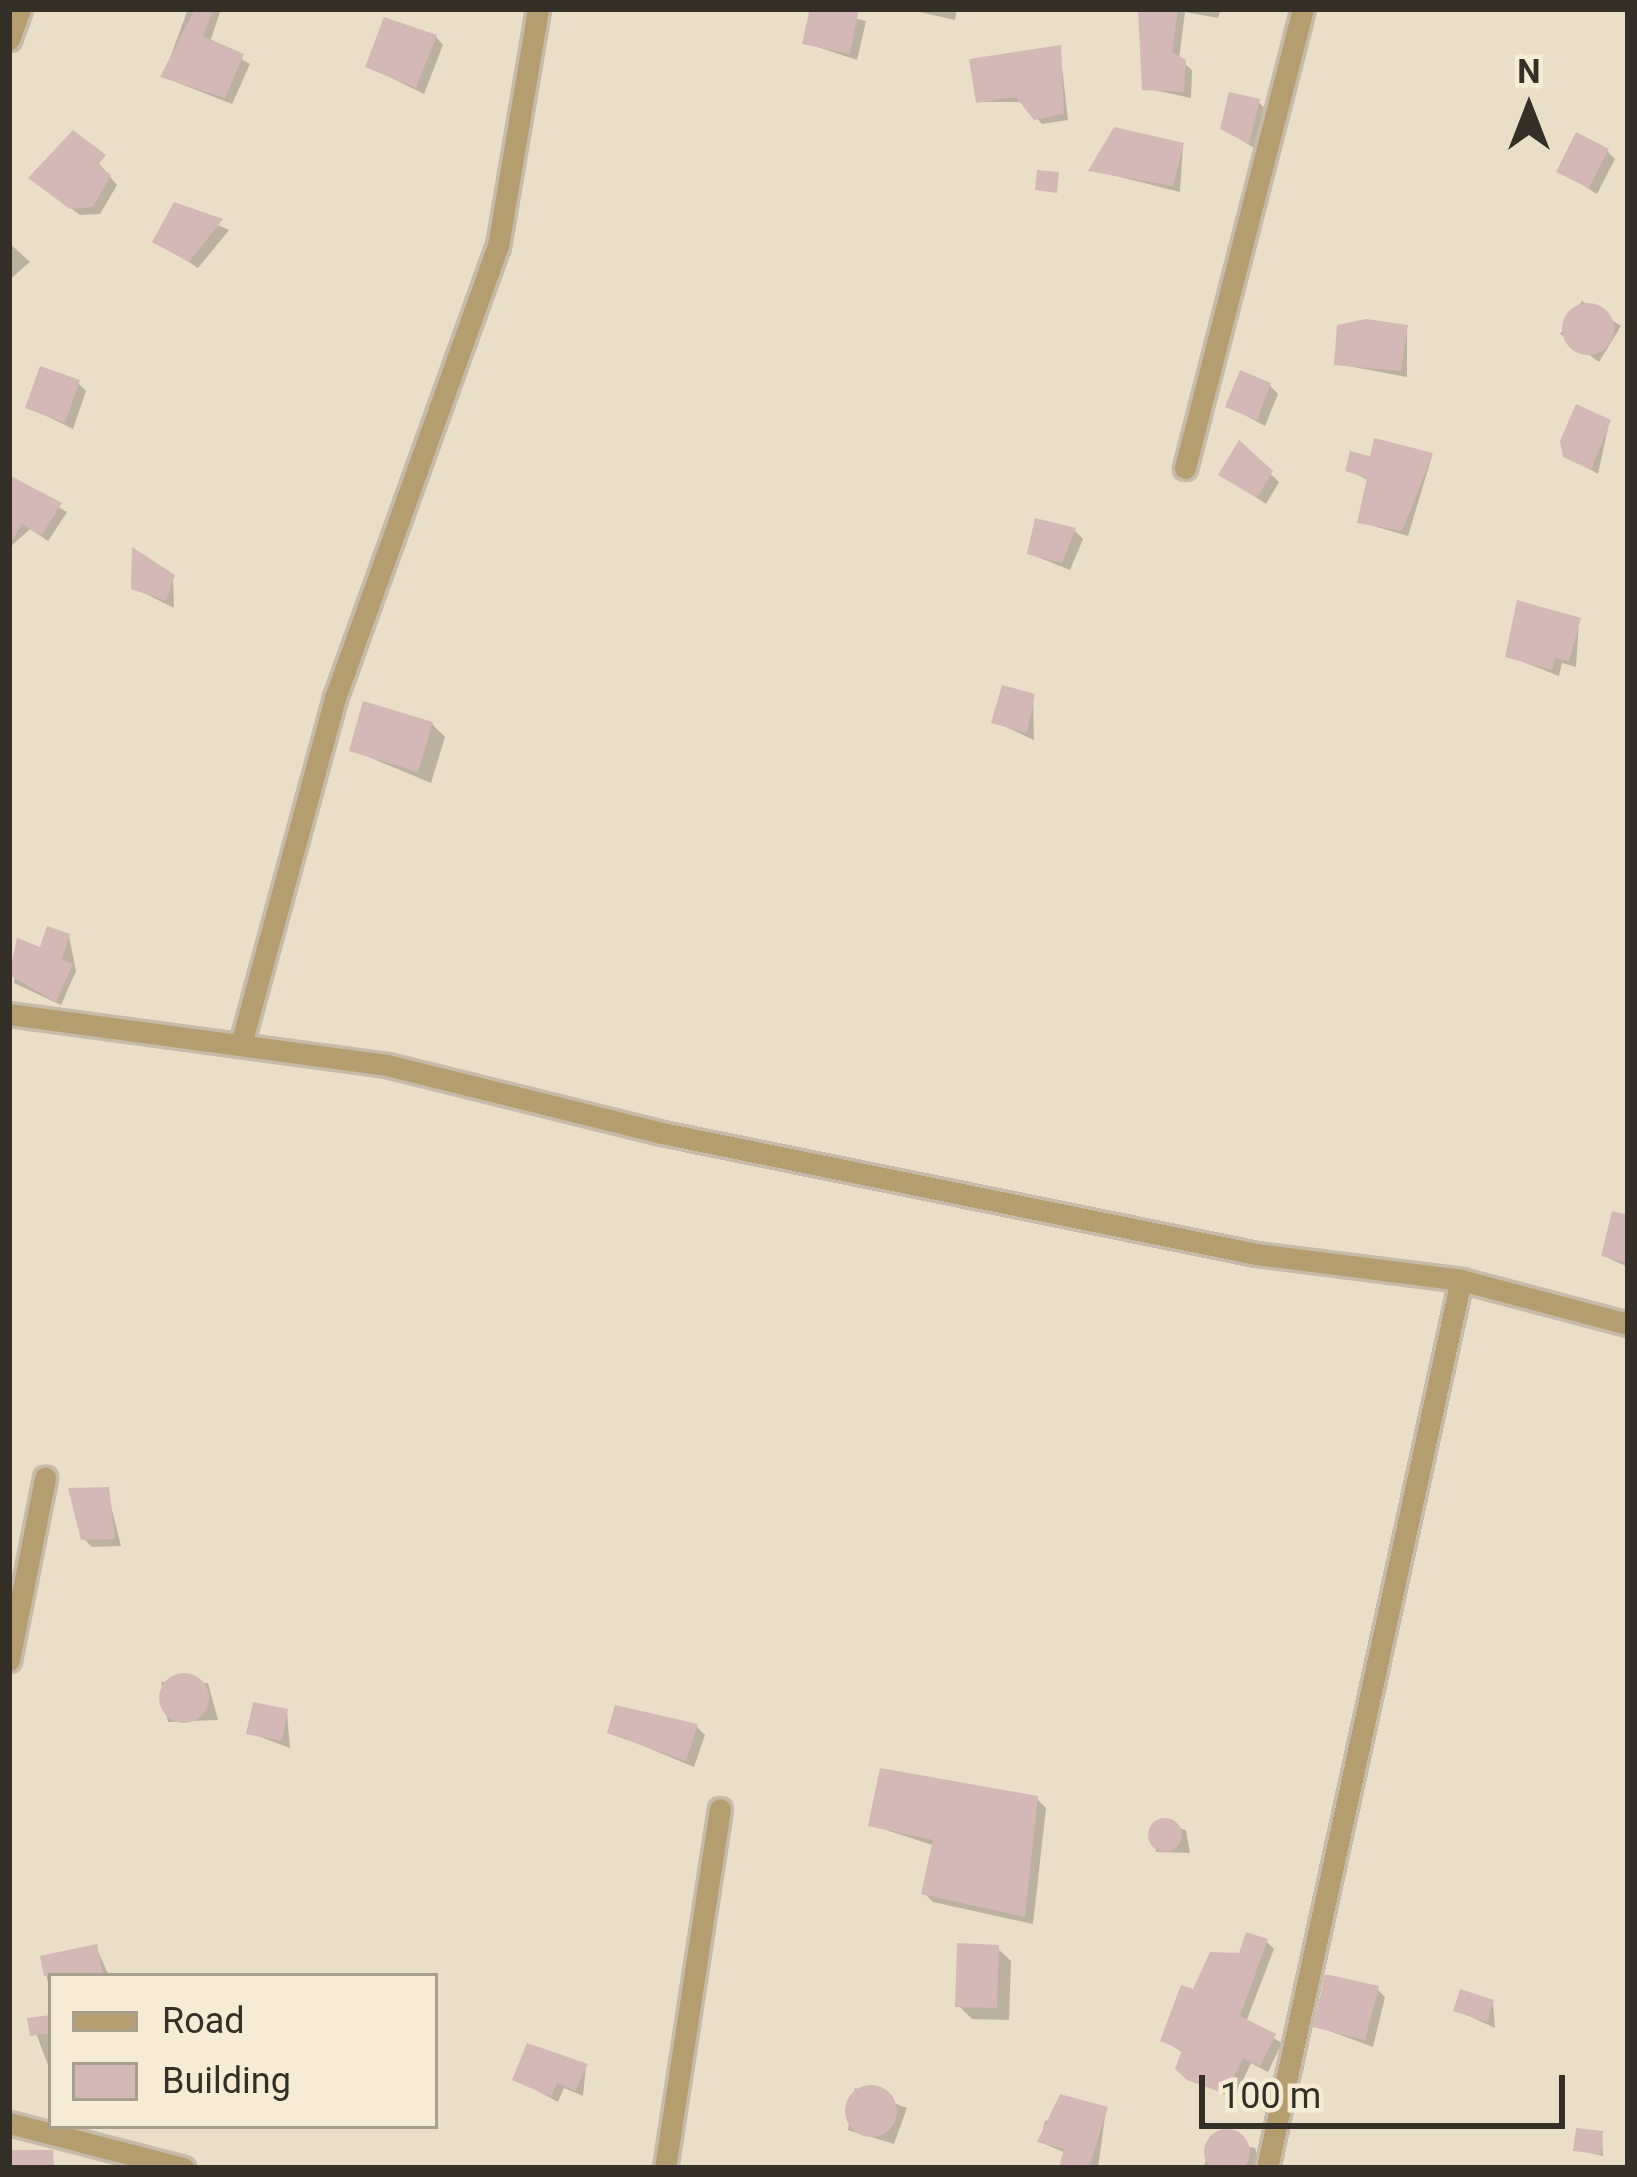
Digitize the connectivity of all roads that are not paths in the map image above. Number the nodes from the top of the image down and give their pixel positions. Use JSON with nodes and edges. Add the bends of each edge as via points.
{"nodes":[{"id":1,"x":20,"y":9,"type":"edge"},
{"id":2,"x":538,"y":9,"type":"edge"},
{"id":3,"x":1303,"y":9,"type":"edge"},
{"id":4,"x":9,"y":39,"type":"edge"},
{"id":5,"x":1185,"y":468,"type":"dead end"},
{"id":6,"x":9,"y":1014,"type":"edge"},
{"id":7,"x":241,"y":1044,"type":"junction"},
{"id":8,"x":1461,"y":1280,"type":"junction"},
{"id":9,"x":1628,"y":1324,"type":"edge"},
{"id":10,"x":45,"y":1478,"type":"dead end"},
{"id":11,"x":9,"y":1660,"type":"edge"},
{"id":12,"x":720,"y":1809,"type":"dead end"},
{"id":13,"x":9,"y":2123,"type":"edge"},
{"id":14,"x":183,"y":2168,"type":"edge"},
{"id":15,"x":664,"y":2168,"type":"edge"},
{"id":16,"x":1267,"y":2168,"type":"edge"}],
"edges":[{"from":1,"to":4,"type":"street"},
{"from":2,"to":7,"type":"street","via":[[498,246],[335,698]]},
{"from":3,"to":5,"type":"street"},
{"from":6,"to":7,"type":"street"},
{"from":7,"to":8,"type":"street","via":[[387,1066],[1256,1254]]},
{"from":8,"to":9,"type":"street"},
{"from":8,"to":16,"type":"street"},
{"from":10,"to":11,"type":"street"},
{"from":12,"to":15,"type":"street"},
{"from":13,"to":14,"type":"street"}]}
